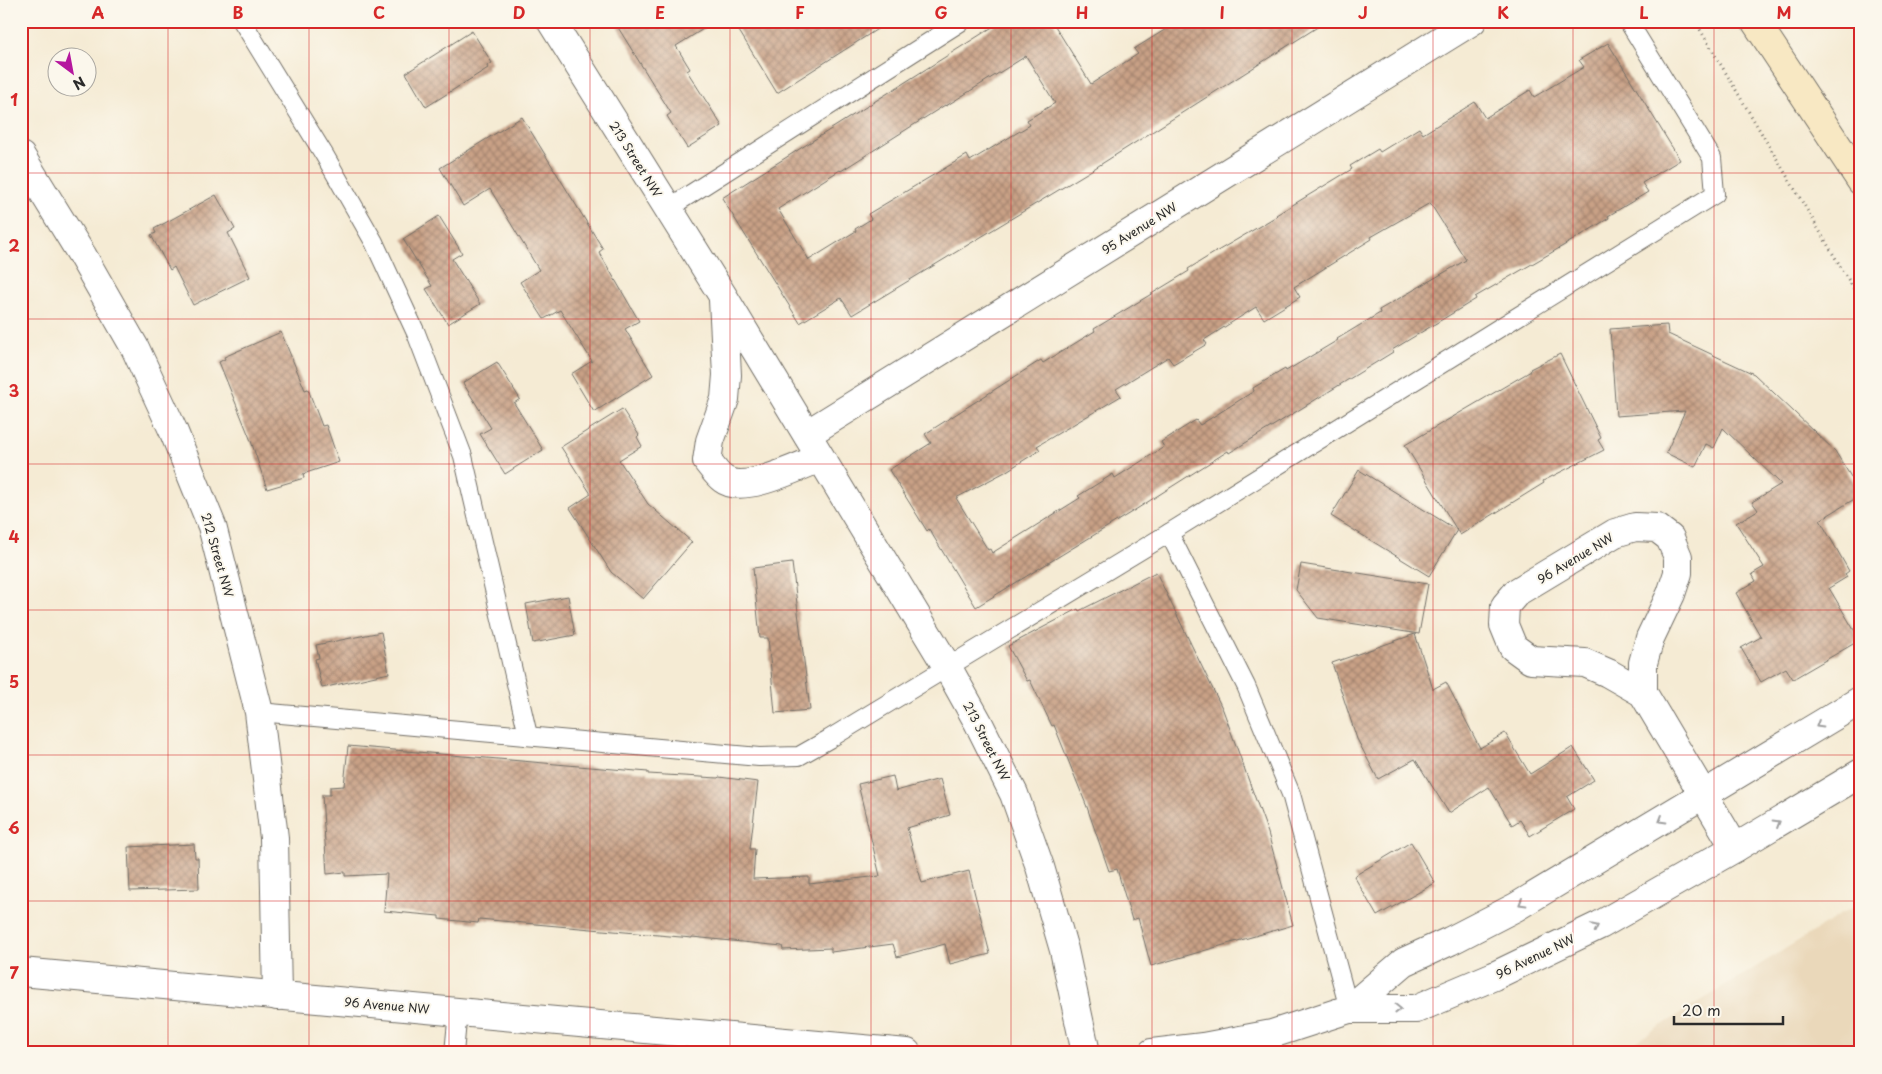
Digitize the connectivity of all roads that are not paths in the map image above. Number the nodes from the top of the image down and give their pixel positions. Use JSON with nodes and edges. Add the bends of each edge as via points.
{"nodes":[{"id":1,"x":242,"y":21,"type":"edge"},
{"id":2,"x":551,"y":21,"type":"edge"},
{"id":3,"x":962,"y":21,"type":"edge"},
{"id":4,"x":1472,"y":21,"type":"edge"},
{"id":5,"x":1628,"y":21,"type":"edge"},
{"id":6,"x":1755,"y":21,"type":"edge"},
{"id":7,"x":21,"y":156,"type":"edge"},
{"id":8,"x":1861,"y":181,"type":"edge"},
{"id":9,"x":667,"y":209,"type":"junction"},
{"id":10,"x":723,"y":296,"type":"junction"},
{"id":11,"x":807,"y":434,"type":"junction"},
{"id":12,"x":820,"y":458,"type":"junction"},
{"id":13,"x":1170,"y":533,"type":"junction"},
{"id":14,"x":948,"y":668,"type":"junction"},
{"id":15,"x":1643,"y":693,"type":"junction"},
{"id":16,"x":1861,"y":700,"type":"edge"},
{"id":17,"x":258,"y":712,"type":"junction"},
{"id":18,"x":528,"y":735,"type":"junction"},
{"id":19,"x":1861,"y":773,"type":"edge"},
{"id":20,"x":1704,"y":796,"type":"junction"},
{"id":21,"x":1735,"y":848,"type":"junction"},
{"id":22,"x":21,"y":972,"type":"edge"},
{"id":23,"x":277,"y":996,"type":"junction"},
{"id":24,"x":1349,"y":1009,"type":"junction"},
{"id":25,"x":458,"y":1011,"type":"junction"},
{"id":26,"x":751,"y":1046,"type":"edge"},
{"id":27,"x":454,"y":1053,"type":"edge"},
{"id":28,"x":907,"y":1053,"type":"edge"},
{"id":29,"x":1086,"y":1053,"type":"edge"},
{"id":30,"x":1152,"y":1053,"type":"edge"}],
"edges":[{"from":1,"to":18,"type":"lane","via":[[374,242],[416,333],[463,456]]},
{"from":2,"to":9,"type":"street","name":"213 Street NW"},
{"from":3,"to":9,"type":"lane"},
{"from":4,"to":11,"type":"street","name":"95 Avenue NW"},
{"from":5,"to":13,"type":"lane","via":[[1712,158],[1714,194]]},
{"from":6,"to":8,"type":"main road"},
{"from":7,"to":17,"type":"street","name":"212 Street NW","via":[[135,348],[173,430],[212,526]]},
{"from":9,"to":10,"type":"street","name":"213 Street NW"},
{"from":10,"to":11,"type":"street","name":"213 Street NW"},
{"from":10,"to":12,"type":"street","name":"213 Street NW","via":[[725,399],[710,441],[707,461],[723,480],[738,483],[764,481]]},
{"from":11,"to":12,"type":"street","name":"213 Street NW"},
{"from":12,"to":14,"type":"street","name":"213 Street NW"},
{"from":13,"to":14,"type":"lane"},
{"from":13,"to":24,"type":"lane","via":[[1246,686],[1291,794]]},
{"from":14,"to":18,"type":"lane","via":[[799,756],[760,756]]},
{"from":14,"to":29,"type":"street","name":"213 Street NW","via":[[1014,794],[1037,858],[1064,950]]},
{"from":15,"to":15,"type":"street","name":"96 Avenue NW","via":[[1643,663],[1650,638],[1678,573],[1678,557],[1670,538],[1657,528],[1635,527],[1615,533],[1517,592],[1505,606],[1504,625],[1513,647],[1531,660],[1585,663]]},
{"from":15,"to":20,"type":"street","name":"96 Avenue NW"},
{"from":16,"to":20,"type":"street","name":"96 Avenue NW","one_way":true},
{"from":17,"to":18,"type":"lane"},
{"from":17,"to":23,"type":"street","name":"212 Street NW","via":[[274,838]]},
{"from":21,"to":19,"type":"street","name":"96 Avenue NW","one_way":true},
{"from":20,"to":21,"type":"street","name":"96 Avenue NW"},
{"from":20,"to":24,"type":"street","name":"96 Avenue NW","one_way":true,"via":[[1516,907],[1404,962]]},
{"from":24,"to":21,"type":"street","name":"96 Avenue NW","one_way":true,"via":[[1416,1009],[1600,925]]},
{"from":22,"to":23,"type":"street","name":"96 Avenue NW"},
{"from":23,"to":25,"type":"street","name":"96 Avenue NW"},
{"from":24,"to":30,"type":"street","name":"96 Avenue NW","via":[[1272,1034]]},
{"from":25,"to":26,"type":"street","name":"96 Avenue NW"},
{"from":25,"to":27,"type":"lane"},
{"from":26,"to":28,"type":"street","name":"96 Avenue NW"}]}
